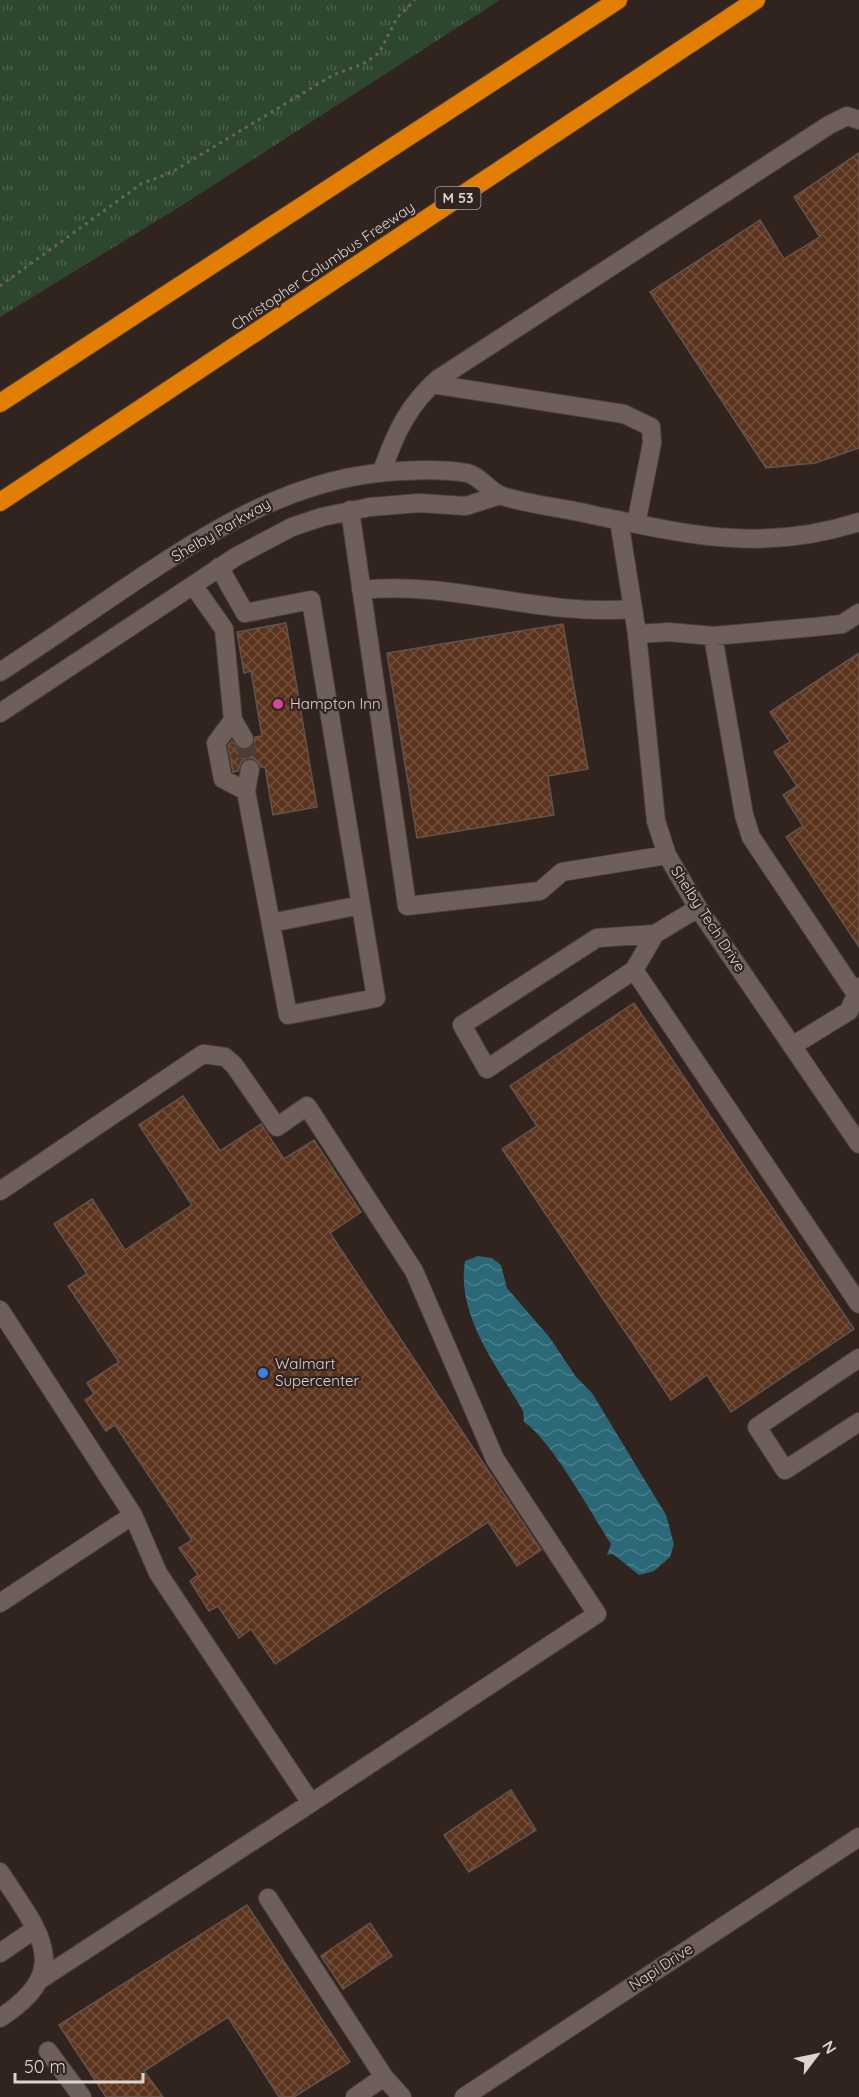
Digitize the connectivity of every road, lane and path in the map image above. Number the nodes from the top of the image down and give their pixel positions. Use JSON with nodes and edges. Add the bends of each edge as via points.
{"nodes":[{"id":1,"x":415,"y":0,"type":"edge"},
{"id":2,"x":618,"y":0,"type":"edge"},
{"id":3,"x":756,"y":0,"type":"edge"},
{"id":4,"x":859,"y":120,"type":"edge"},
{"id":5,"x":0,"y":286,"type":"edge"},
{"id":6,"x":432,"y":384,"type":"junction"},
{"id":7,"x":0,"y":401,"type":"edge"},
{"id":8,"x":382,"y":471,"type":"junction"},
{"id":9,"x":285,"y":494,"type":"junction"},
{"id":10,"x":500,"y":495,"type":"junction"},
{"id":11,"x":4,"y":500,"type":"edge"},
{"id":12,"x":350,"y":510,"type":"junction"},
{"id":13,"x":628,"y":522,"type":"junction"},
{"id":14,"x":859,"y":522,"type":"edge"},
{"id":15,"x":277,"y":534,"type":"junction"},
{"id":16,"x":219,"y":567,"type":"junction"},
{"id":17,"x":193,"y":585,"type":"junction"},
{"id":18,"x":361,"y":590,"type":"junction"},
{"id":19,"x":632,"y":609,"type":"junction"},
{"id":20,"x":244,"y":613,"type":"junction"},
{"id":21,"x":859,"y":613,"type":"edge"},
{"id":22,"x":224,"y":628,"type":"junction"},
{"id":23,"x":637,"y":634,"type":"junction"},
{"id":24,"x":713,"y":636,"type":"junction"},
{"id":25,"x":0,"y":672,"type":"edge"},
{"id":26,"x":0,"y":712,"type":"edge"},
{"id":27,"x":233,"y":720,"type":"junction"},
{"id":28,"x":244,"y":739,"type":"tunnel mouth"},
{"id":29,"x":250,"y":769,"type":"tunnel mouth"},
{"id":30,"x":246,"y":790,"type":"junction"},
{"id":31,"x":667,"y":855,"type":"junction"},
{"id":32,"x":361,"y":905,"type":"junction"},
{"id":33,"x":698,"y":908,"type":"junction"},
{"id":34,"x":271,"y":923,"type":"junction"},
{"id":35,"x":655,"y":934,"type":"junction"},
{"id":36,"x":634,"y":970,"type":"junction"},
{"id":37,"x":858,"y":991,"type":"edge"},
{"id":38,"x":854,"y":1012,"type":"edge"},
{"id":39,"x":792,"y":1047,"type":"junction"},
{"id":40,"x":852,"y":1117,"type":"edge"},
{"id":41,"x":859,"y":1144,"type":"edge"},
{"id":42,"x":0,"y":1191,"type":"edge"},
{"id":43,"x":859,"y":1304,"type":"edge"},
{"id":44,"x":0,"y":1310,"type":"edge"},
{"id":45,"x":859,"y":1358,"type":"edge"},
{"id":46,"x":859,"y":1422,"type":"edge"},
{"id":47,"x":134,"y":1515,"type":"junction"},
{"id":48,"x":0,"y":1603,"type":"edge"},
{"id":49,"x":311,"y":1803,"type":"junction"},
{"id":50,"x":859,"y":1837,"type":"edge"},
{"id":51,"x":0,"y":1872,"type":"edge"},
{"id":52,"x":268,"y":1898,"type":"dead end"},
{"id":53,"x":35,"y":1929,"type":"junction"},
{"id":54,"x":0,"y":1953,"type":"edge"},
{"id":55,"x":41,"y":1979,"type":"junction"},
{"id":56,"x":0,"y":2018,"type":"edge"},
{"id":57,"x":48,"y":2051,"type":"dead end"},
{"id":58,"x":384,"y":2077,"type":"junction"},
{"id":59,"x":82,"y":2097,"type":"edge"},
{"id":60,"x":355,"y":2097,"type":"edge"},
{"id":61,"x":402,"y":2097,"type":"edge"},
{"id":62,"x":464,"y":2097,"type":"edge"}],
"edges":[{"from":1,"to":5,"type":"path","via":[[397,18],[379,53],[363,64],[333,75],[179,168],[141,184]]},
{"from":2,"to":7,"type":"highway"},
{"from":3,"to":11,"type":"highway","name":"Christopher Columbus Freeway","number":"M 53"},
{"from":4,"to":6,"type":"street","via":[[847,116],[829,125]]},
{"from":6,"to":8,"type":"street","via":[[402,420]]},
{"from":6,"to":13,"type":"street","name":"Shelby Tech Drive","via":[[624,414],[651,427],[652,443]]},
{"from":8,"to":9,"type":"street","name":"Shelby Parkway","via":[[332,479]]},
{"from":8,"to":10,"type":"street","name":"Shelby Parkway","via":[[470,474]]},
{"from":9,"to":15,"type":"street","via":[[290,513]]},
{"from":9,"to":25,"type":"street","name":"Shelby Parkway","via":[[189,546]]},
{"from":10,"to":12,"type":"street","name":"Shelby Parkway","via":[[466,506],[393,504]]},
{"from":10,"to":13,"type":"street","name":"Shelby Parkway"},
{"from":12,"to":15,"type":"street","name":"Shelby Parkway"},
{"from":12,"to":18,"type":"street"},
{"from":13,"to":14,"type":"street","name":"Shelby Parkway","via":[[711,538],[766,540]]},
{"from":13,"to":19,"type":"street","name":"Shelby Tech Drive"},
{"from":15,"to":16,"type":"street","name":"Shelby Parkway"},
{"from":16,"to":17,"type":"street","name":"Shelby Parkway"},
{"from":16,"to":20,"type":"street"},
{"from":17,"to":22,"type":"street"},
{"from":17,"to":26,"type":"street","name":"Shelby Parkway"},
{"from":18,"to":19,"type":"street","via":[[396,586],[580,611]]},
{"from":18,"to":31,"type":"street","via":[[407,906],[540,891],[561,872]]},
{"from":19,"to":23,"type":"street","name":"Shelby Tech Drive"},
{"from":20,"to":22,"type":"street"},
{"from":20,"to":32,"type":"street","via":[[311,600]]},
{"from":21,"to":24,"type":"street","via":[[842,624]]},
{"from":22,"to":27,"type":"street"},
{"from":23,"to":24,"type":"street"},
{"from":23,"to":31,"type":"street","name":"Shelby Tech Drive","via":[[656,821]]},
{"from":24,"to":37,"type":"street","via":[[744,815],[752,837]]},
{"from":27,"to":28,"type":"street"},
{"from":27,"to":30,"type":"street","via":[[216,743],[223,779]]},
{"from":29,"to":30,"type":"street"},
{"from":30,"to":34,"type":"street"},
{"from":31,"to":33,"type":"street","name":"Shelby Tech Drive"},
{"from":32,"to":34,"type":"street"},
{"from":32,"to":34,"type":"street","via":[[376,998],[288,1015]]},
{"from":33,"to":35,"type":"street"},
{"from":33,"to":39,"type":"street","name":"Shelby Tech Drive"},
{"from":35,"to":36,"type":"street"},
{"from":35,"to":36,"type":"street","via":[[597,938],[462,1025],[487,1069]]},
{"from":36,"to":43,"type":"street"},
{"from":37,"to":38,"type":"street"},
{"from":38,"to":39,"type":"street"},
{"from":39,"to":40,"type":"street","name":"Shelby Tech Drive"},
{"from":40,"to":41,"type":"street","name":"Shelby Tech Drive"},
{"from":42,"to":49,"type":"street","via":[[203,1054],[225,1057],[234,1065],[277,1127],[307,1106],[414,1271],[495,1459],[597,1614]]},
{"from":44,"to":47,"type":"street"},
{"from":45,"to":46,"type":"street","via":[[757,1427],[785,1470]]},
{"from":47,"to":48,"type":"street"},
{"from":47,"to":49,"type":"street","via":[[158,1573]]},
{"from":49,"to":55,"type":"street"},
{"from":50,"to":62,"type":"street","name":"Napi Drive"},
{"from":51,"to":53,"type":"street"},
{"from":52,"to":58,"type":"street"},
{"from":53,"to":54,"type":"street"},
{"from":53,"to":55,"type":"street","via":[[45,1963]]},
{"from":55,"to":56,"type":"street","via":[[18,2006]]},
{"from":57,"to":59,"type":"street"},
{"from":58,"to":60,"type":"street"},
{"from":58,"to":61,"type":"street"}]}
